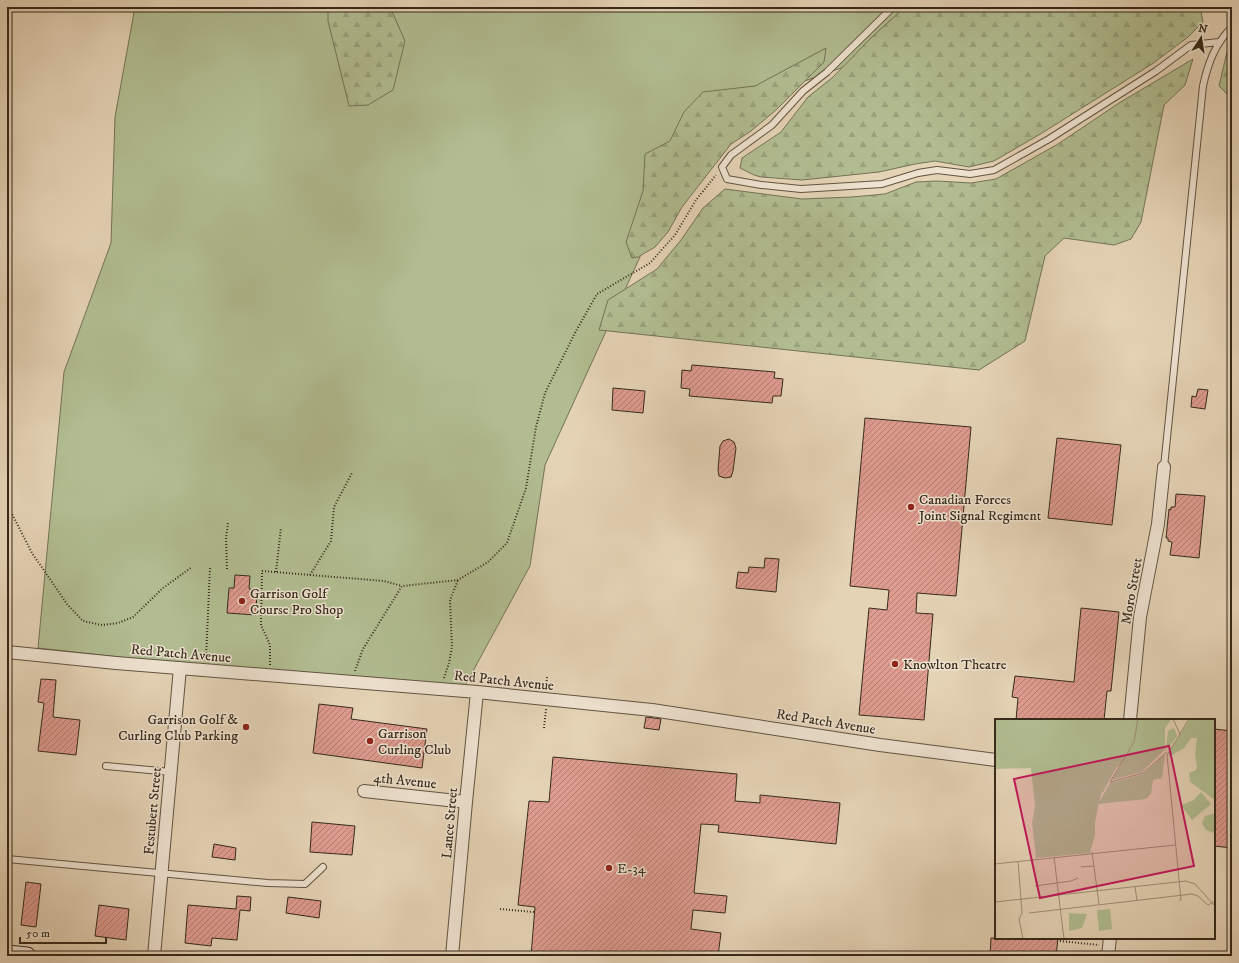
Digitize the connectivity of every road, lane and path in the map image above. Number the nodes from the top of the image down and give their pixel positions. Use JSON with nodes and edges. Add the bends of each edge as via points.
{"nodes":[{"id":1,"x":893,"y":7,"type":"edge"},
{"id":2,"x":1232,"y":27,"type":"edge"},
{"id":3,"x":1219,"y":42,"type":"junction"},
{"id":4,"x":722,"y":167,"type":"junction"},
{"id":5,"x":1164,"y":467,"type":"joint"},
{"id":6,"x":352,"y":473,"type":"dead end"},
{"id":7,"x":7,"y":507,"type":"edge"},
{"id":8,"x":228,"y":522,"type":"dead end"},
{"id":9,"x":281,"y":528,"type":"dead end"},
{"id":10,"x":192,"y":567,"type":"dead end"},
{"id":11,"x":210,"y":568,"type":"dead end"},
{"id":12,"x":227,"y":569,"type":"dead end"},
{"id":13,"x":276,"y":572,"type":"junction"},
{"id":14,"x":310,"y":575,"type":"junction"},
{"id":15,"x":458,"y":580,"type":"junction"},
{"id":16,"x":402,"y":586,"type":"junction"},
{"id":17,"x":7,"y":652,"type":"edge"},
{"id":18,"x":180,"y":668,"type":"junction"},
{"id":19,"x":205,"y":670,"type":"junction"},
{"id":20,"x":269,"y":675,"type":"junction"},
{"id":21,"x":350,"y":682,"type":"junction"},
{"id":22,"x":442,"y":689,"type":"junction"},
{"id":23,"x":477,"y":692,"type":"junction"},
{"id":24,"x":1130,"y":719,"type":"edge"},
{"id":25,"x":995,"y":760,"type":"edge"},
{"id":26,"x":106,"y":766,"type":"dead end"},
{"id":27,"x":171,"y":772,"type":"junction"},
{"id":28,"x":364,"y":791,"type":"dead end"},
{"id":29,"x":466,"y":802,"type":"junction"},
{"id":30,"x":7,"y":859,"type":"edge"},
{"id":31,"x":322,"y":867,"type":"dead end"},
{"id":32,"x":162,"y":874,"type":"junction"},
{"id":33,"x":500,"y":908,"type":"dead end"},
{"id":34,"x":534,"y":912,"type":"dead end"},
{"id":35,"x":1060,"y":941,"type":"dead end"},
{"id":36,"x":1106,"y":942,"type":"edge"},
{"id":37,"x":7,"y":954,"type":"edge"},
{"id":38,"x":26,"y":956,"type":"edge"},
{"id":39,"x":154,"y":956,"type":"edge"},
{"id":40,"x":452,"y":956,"type":"edge"},
{"id":41,"x":1108,"y":956,"type":"edge"}],
"edges":[{"from":1,"to":4,"type":"lane","via":[[827,72],[803,91],[772,125],[731,155]]},
{"from":2,"to":3,"type":"lane"},
{"from":3,"to":4,"type":"lane","via":[[1191,45],[1156,71],[994,170],[970,174],[937,170],[882,184],[802,189],[727,179]]},
{"from":3,"to":5,"type":"lane","via":[[1207,70],[1201,104]]},
{"from":4,"to":15,"type":"path","via":[[696,200],[675,235],[650,263],[597,294],[545,393],[536,427],[526,488],[507,544],[488,562]]},
{"from":5,"to":24,"type":"street","name":"Moro Street","via":[[1158,524],[1140,617]]},
{"from":6,"to":14,"type":"path","via":[[334,508],[331,541]]},
{"from":7,"to":10,"type":"path","via":[[32,553],[67,604],[83,620],[102,625],[118,623],[133,616],[163,588]]},
{"from":8,"to":12,"type":"path"},
{"from":9,"to":13,"type":"path"},
{"from":11,"to":19,"type":"path"},
{"from":13,"to":14,"type":"path"},
{"from":13,"to":20,"type":"path","via":[[262,571],[261,625],[270,645]]},
{"from":14,"to":16,"type":"path","via":[[384,580]]},
{"from":15,"to":16,"type":"path"},
{"from":15,"to":22,"type":"path","via":[[450,600],[452,647]]},
{"from":16,"to":21,"type":"path","via":[[363,649]]},
{"from":17,"to":18,"type":"street","name":"Red Patch Avenue"},
{"from":18,"to":19,"type":"street","name":"Red Patch Avenue"},
{"from":18,"to":27,"type":"street","name":"Festubert Street"},
{"from":19,"to":20,"type":"street","name":"Red Patch Avenue"},
{"from":20,"to":21,"type":"street","name":"Red Patch Avenue"},
{"from":21,"to":22,"type":"street","name":"Red Patch Avenue"},
{"from":22,"to":23,"type":"street","name":"Red Patch Avenue"},
{"from":23,"to":25,"type":"street","name":"Red Patch Avenue","via":[[652,710]]},
{"from":23,"to":29,"type":"street","name":"Lance Street"},
{"from":26,"to":27,"type":"lane"},
{"from":27,"to":32,"type":"street","name":"Festubert Street"},
{"from":28,"to":29,"type":"street","name":"4th Avenue"},
{"from":29,"to":40,"type":"street","name":"Lance Street"},
{"from":30,"to":32,"type":"lane"},
{"from":31,"to":32,"type":"lane","via":[[305,884]]},
{"from":32,"to":39,"type":"street","name":"Festubert Street"},
{"from":33,"to":34,"type":"path"},
{"from":35,"to":36,"type":"path"},
{"from":36,"to":41,"type":"street"},
{"from":37,"to":38,"type":"street"}]}
